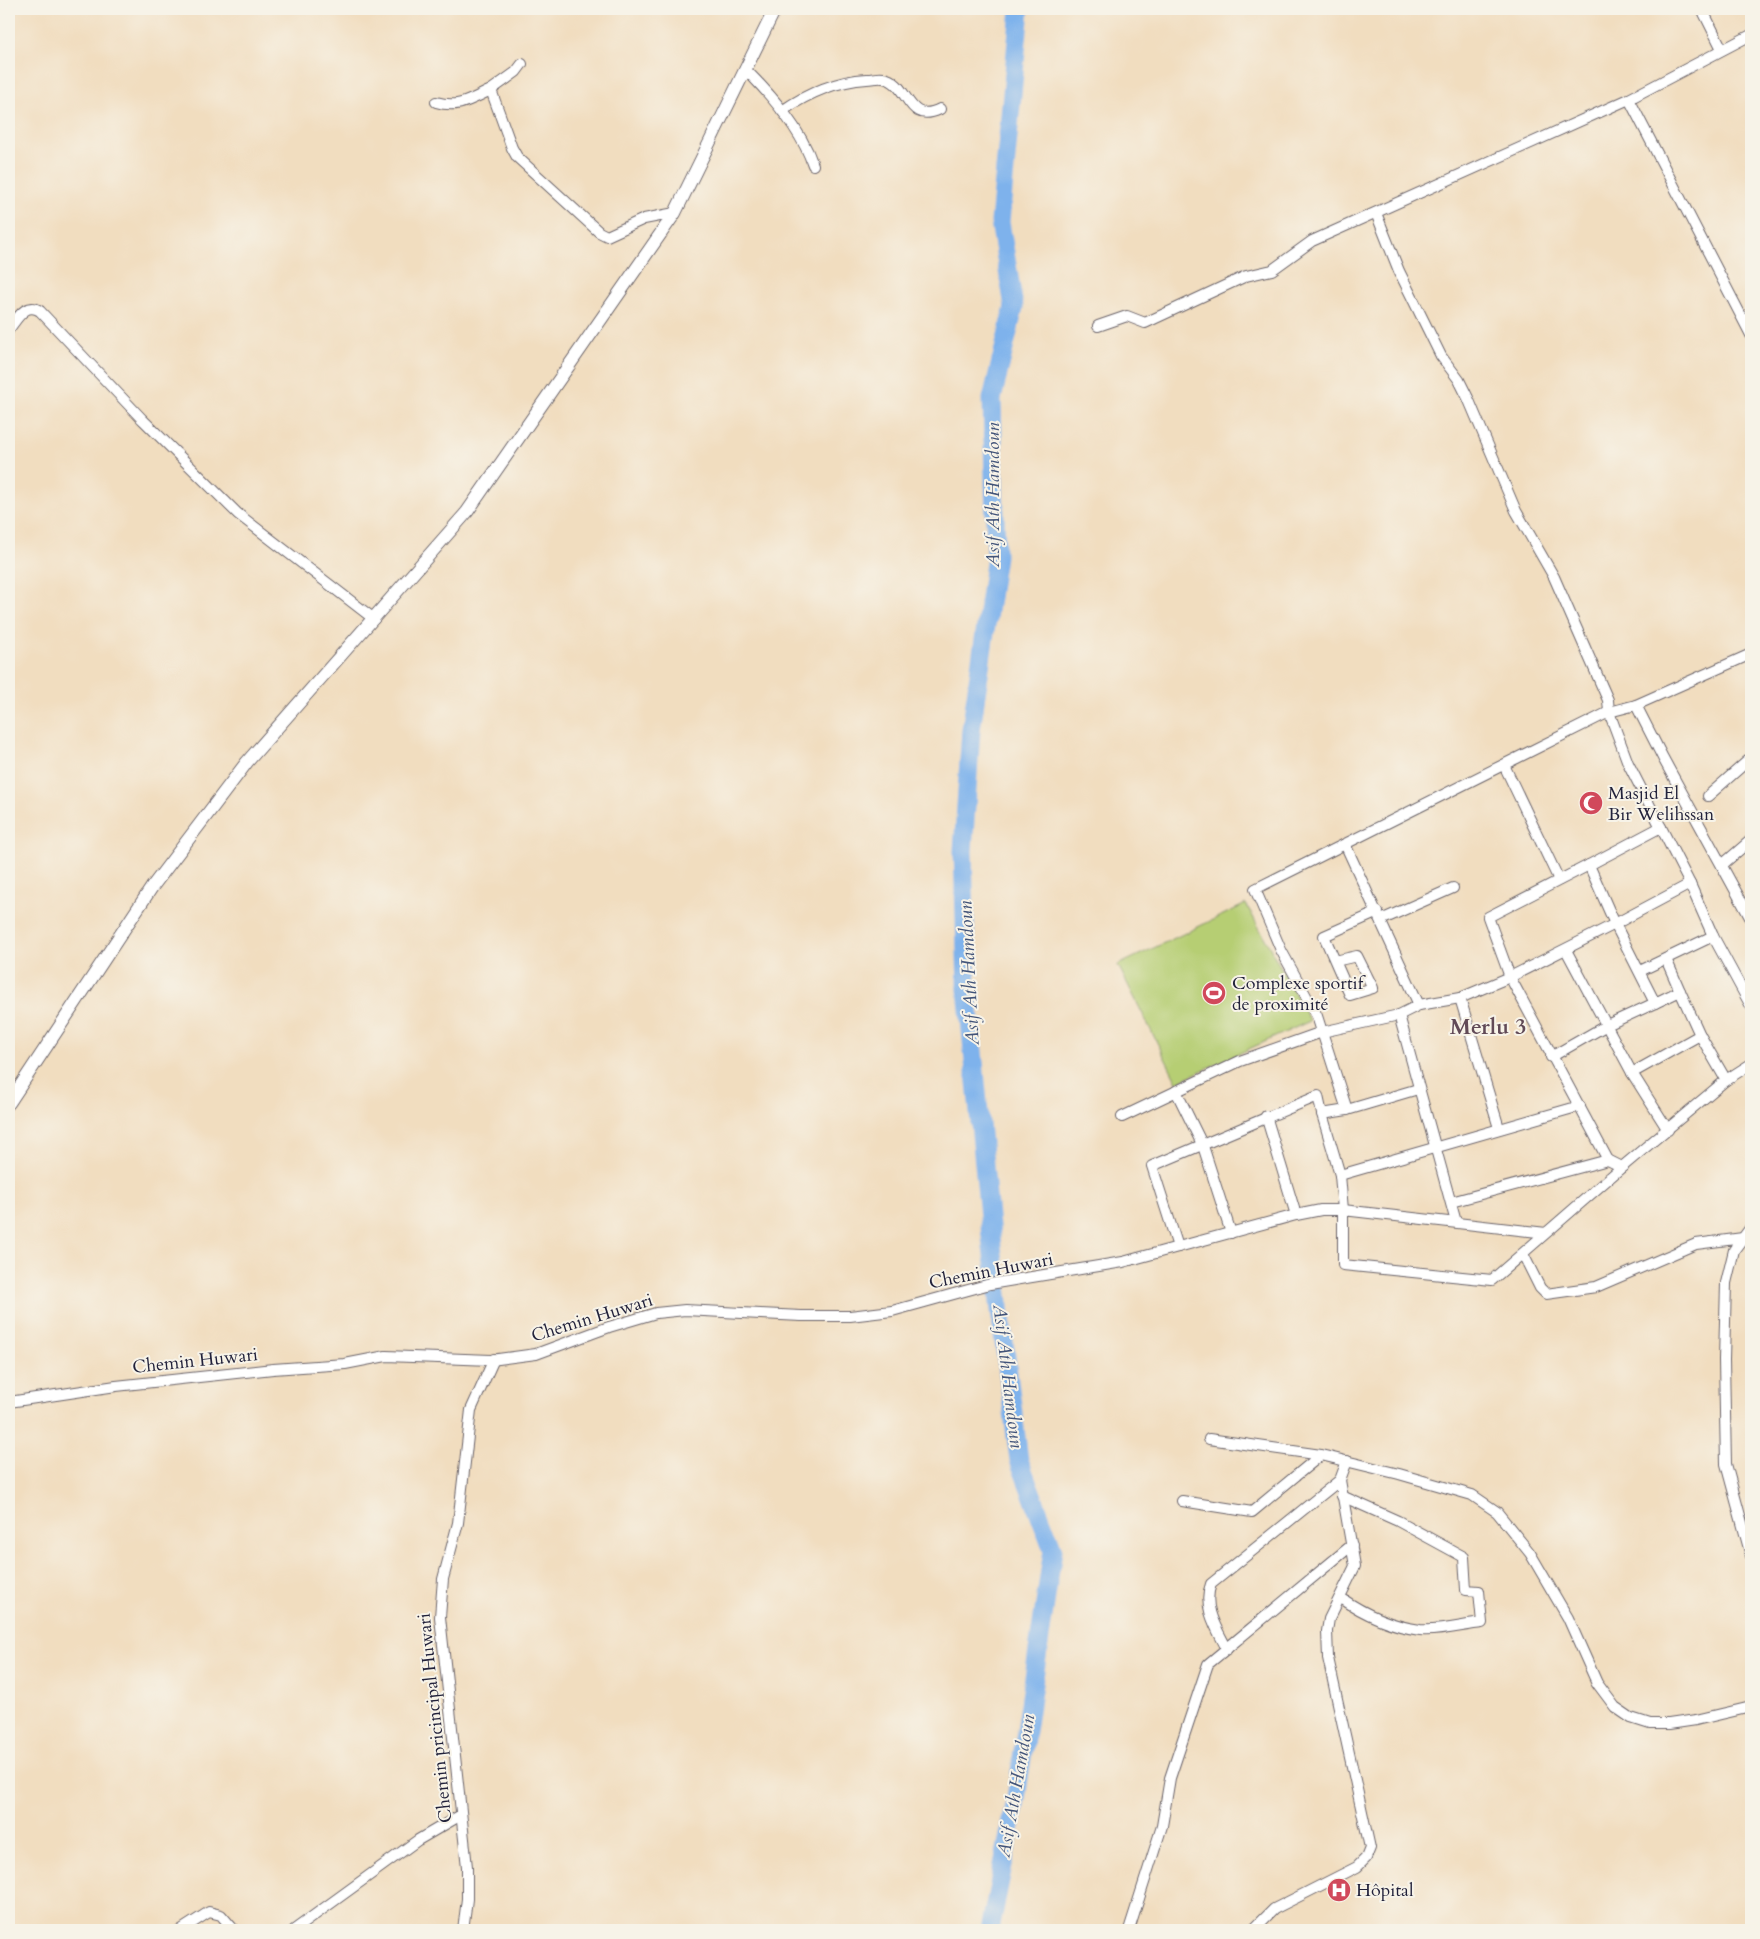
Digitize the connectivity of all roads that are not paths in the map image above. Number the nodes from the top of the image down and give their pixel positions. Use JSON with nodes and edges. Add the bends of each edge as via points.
{"nodes":[{"id":1,"x":775,"y":9,"type":"edge"},
{"id":2,"x":1702,"y":9,"type":"edge"},
{"id":3,"x":1751,"y":35,"type":"edge"},
{"id":4,"x":1722,"y":49,"type":"junction"},
{"id":5,"x":522,"y":64,"type":"dead end"},
{"id":6,"x":745,"y":70,"type":"junction"},
{"id":7,"x":491,"y":90,"type":"junction"},
{"id":8,"x":1629,"y":99,"type":"junction"},
{"id":9,"x":436,"y":102,"type":"dead end"},
{"id":10,"x":940,"y":109,"type":"dead end"},
{"id":11,"x":782,"y":111,"type":"junction"},
{"id":12,"x":813,"y":165,"type":"dead end"},
{"id":13,"x":675,"y":213,"type":"junction"},
{"id":14,"x":1376,"y":213,"type":"junction"},
{"id":15,"x":1098,"y":326,"type":"dead end"},
{"id":16,"x":9,"y":329,"type":"edge"},
{"id":17,"x":1751,"y":335,"type":"edge"},
{"id":18,"x":374,"y":619,"type":"junction"},
{"id":19,"x":1751,"y":654,"type":"edge"},
{"id":20,"x":1636,"y":705,"type":"junction"},
{"id":21,"x":1609,"y":712,"type":"junction"},
{"id":22,"x":1751,"y":758,"type":"edge"},
{"id":23,"x":1504,"y":765,"type":"junction"},
{"id":24,"x":1708,"y":796,"type":"dead end"},
{"id":25,"x":1661,"y":827,"type":"junction"},
{"id":26,"x":1751,"y":840,"type":"edge"},
{"id":27,"x":1346,"y":844,"type":"junction"},
{"id":28,"x":1589,"y":865,"type":"junction"},
{"id":29,"x":1722,"y":865,"type":"junction"},
{"id":30,"x":1559,"y":880,"type":"junction"},
{"id":31,"x":1690,"y":884,"type":"junction"},
{"id":32,"x":1453,"y":888,"type":"dead end"},
{"id":33,"x":1379,"y":916,"type":"junction"},
{"id":34,"x":1751,"y":918,"type":"edge"},
{"id":35,"x":1615,"y":924,"type":"junction"},
{"id":36,"x":1713,"y":936,"type":"junction"},
{"id":37,"x":1566,"y":950,"type":"junction"},
{"id":38,"x":1666,"y":959,"type":"junction"},
{"id":39,"x":1335,"y":962,"type":"dead end"},
{"id":40,"x":1640,"y":971,"type":"junction"},
{"id":41,"x":1510,"y":977,"type":"junction"},
{"id":42,"x":1680,"y":991,"type":"junction"},
{"id":43,"x":1460,"y":998,"type":"junction"},
{"id":44,"x":1654,"y":1003,"type":"junction"},
{"id":45,"x":1419,"y":1004,"type":"junction"},
{"id":46,"x":1751,"y":1006,"type":"edge"},
{"id":47,"x":1399,"y":1015,"type":"junction"},
{"id":48,"x":1607,"y":1025,"type":"junction"},
{"id":49,"x":1322,"y":1032,"type":"junction"},
{"id":50,"x":1700,"y":1034,"type":"junction"},
{"id":51,"x":1551,"y":1057,"type":"junction"},
{"id":52,"x":1751,"y":1064,"type":"edge"},
{"id":53,"x":1632,"y":1073,"type":"junction"},
{"id":54,"x":1726,"y":1080,"type":"junction"},
{"id":55,"x":1418,"y":1090,"type":"junction"},
{"id":56,"x":1176,"y":1091,"type":"junction"},
{"id":57,"x":9,"y":1102,"type":"edge"},
{"id":58,"x":1580,"y":1106,"type":"junction"},
{"id":59,"x":1347,"y":1110,"type":"junction"},
{"id":60,"x":1322,"y":1114,"type":"junction"},
{"id":61,"x":1266,"y":1116,"type":"junction"},
{"id":62,"x":1122,"y":1118,"type":"dead end"},
{"id":63,"x":1499,"y":1128,"type":"junction"},
{"id":64,"x":1668,"y":1130,"type":"junction"},
{"id":65,"x":1203,"y":1146,"type":"junction"},
{"id":66,"x":1436,"y":1147,"type":"junction"},
{"id":67,"x":1608,"y":1160,"type":"junction"},
{"id":68,"x":1622,"y":1167,"type":"junction"},
{"id":69,"x":1340,"y":1175,"type":"junction"},
{"id":70,"x":1451,"y":1202,"type":"junction"},
{"id":71,"x":1343,"y":1210,"type":"junction"},
{"id":72,"x":1296,"y":1215,"type":"junction"},
{"id":73,"x":1456,"y":1222,"type":"junction"},
{"id":74,"x":1751,"y":1227,"type":"edge"},
{"id":75,"x":1546,"y":1233,"type":"junction"},
{"id":76,"x":1231,"y":1234,"type":"junction"},
{"id":77,"x":1743,"y":1238,"type":"junction"},
{"id":78,"x":1178,"y":1248,"type":"junction"},
{"id":79,"x":1523,"y":1254,"type":"junction"},
{"id":80,"x":494,"y":1359,"type":"junction"},
{"id":81,"x":9,"y":1402,"type":"edge"},
{"id":82,"x":1209,"y":1439,"type":"dead end"},
{"id":83,"x":1321,"y":1455,"type":"junction"},
{"id":84,"x":1347,"y":1461,"type":"junction"},
{"id":85,"x":1340,"y":1480,"type":"junction"},
{"id":86,"x":1342,"y":1496,"type":"junction"},
{"id":87,"x":1182,"y":1501,"type":"dead end"},
{"id":88,"x":1352,"y":1546,"type":"junction"},
{"id":89,"x":1751,"y":1556,"type":"edge"},
{"id":90,"x":1341,"y":1598,"type":"junction"},
{"id":91,"x":1227,"y":1649,"type":"junction"},
{"id":92,"x":1751,"y":1707,"type":"edge"},
{"id":93,"x":461,"y":1815,"type":"junction"},
{"id":94,"x":180,"y":1930,"type":"edge"},
{"id":95,"x":234,"y":1930,"type":"edge"},
{"id":96,"x":294,"y":1930,"type":"edge"},
{"id":97,"x":463,"y":1930,"type":"edge"},
{"id":98,"x":1129,"y":1930,"type":"edge"},
{"id":99,"x":1253,"y":1930,"type":"edge"}],
"edges":[{"from":1,"to":6,"type":"street"},
{"from":2,"to":4,"type":"street"},
{"from":3,"to":4,"type":"street"},
{"from":4,"to":8,"type":"street"},
{"from":5,"to":7,"type":"street"},
{"from":6,"to":11,"type":"street"},
{"from":6,"to":13,"type":"street"},
{"from":7,"to":9,"type":"street","via":[[449,106]]},
{"from":7,"to":13,"type":"street","via":[[517,157],[599,232],[607,236],[644,219]]},
{"from":8,"to":14,"type":"street"},
{"from":8,"to":17,"type":"street"},
{"from":10,"to":11,"type":"street","via":[[931,113],[918,112],[898,84],[883,77],[842,81],[801,98]]},
{"from":11,"to":12,"type":"street"},
{"from":13,"to":18,"type":"street","via":[[468,512]]},
{"from":14,"to":15,"type":"street","via":[[1312,241],[1272,270],[1246,276],[1145,323],[1128,316]]},
{"from":14,"to":21,"type":"street","via":[[1399,271],[1437,347],[1468,398],[1516,511],[1554,578],[1608,700]]},
{"from":16,"to":18,"type":"street","via":[[28,308],[40,311],[238,514]]},
{"from":18,"to":57,"type":"street","via":[[247,762],[207,813],[113,943]]},
{"from":19,"to":20,"type":"street"},
{"from":20,"to":21,"type":"street"},
{"from":20,"to":29,"type":"street"},
{"from":21,"to":23,"type":"street"},
{"from":21,"to":25,"type":"street","via":[[1628,764]]},
{"from":22,"to":24,"type":"street"},
{"from":23,"to":27,"type":"street"},
{"from":23,"to":30,"type":"street"},
{"from":25,"to":28,"type":"street"},
{"from":25,"to":31,"type":"street"},
{"from":26,"to":29,"type":"street"},
{"from":27,"to":33,"type":"street"},
{"from":27,"to":49,"type":"street","via":[[1256,889],[1281,950],[1317,1016]]},
{"from":28,"to":30,"type":"street"},
{"from":28,"to":35,"type":"street"},
{"from":29,"to":34,"type":"street"},
{"from":30,"to":41,"type":"street","via":[[1488,917]]},
{"from":31,"to":35,"type":"street"},
{"from":31,"to":36,"type":"street"},
{"from":32,"to":33,"type":"street"},
{"from":33,"to":39,"type":"street","via":[[1324,936]]},
{"from":33,"to":45,"type":"street"},
{"from":35,"to":37,"type":"street"},
{"from":35,"to":40,"type":"street"},
{"from":36,"to":38,"type":"street"},
{"from":36,"to":46,"type":"street"},
{"from":37,"to":41,"type":"street"},
{"from":37,"to":48,"type":"street"},
{"from":38,"to":40,"type":"street"},
{"from":38,"to":42,"type":"street"},
{"from":40,"to":44,"type":"street"},
{"from":41,"to":43,"type":"street"},
{"from":41,"to":51,"type":"street"},
{"from":42,"to":44,"type":"street"},
{"from":42,"to":50,"type":"street"},
{"from":43,"to":45,"type":"street"},
{"from":43,"to":63,"type":"street"},
{"from":44,"to":48,"type":"street"},
{"from":45,"to":47,"type":"street"},
{"from":47,"to":49,"type":"street"},
{"from":47,"to":55,"type":"street"},
{"from":48,"to":51,"type":"street"},
{"from":48,"to":53,"type":"street"},
{"from":49,"to":56,"type":"street","via":[[1240,1061]]},
{"from":49,"to":59,"type":"street"},
{"from":50,"to":53,"type":"street"},
{"from":50,"to":54,"type":"street"},
{"from":51,"to":58,"type":"street"},
{"from":52,"to":54,"type":"street"},
{"from":53,"to":64,"type":"street"},
{"from":54,"to":64,"type":"street"},
{"from":55,"to":59,"type":"street"},
{"from":55,"to":66,"type":"street"},
{"from":56,"to":62,"type":"street"},
{"from":56,"to":65,"type":"street"},
{"from":58,"to":63,"type":"street"},
{"from":58,"to":67,"type":"street"},
{"from":59,"to":60,"type":"street"},
{"from":60,"to":61,"type":"street","via":[[1318,1096]]},
{"from":60,"to":69,"type":"street"},
{"from":61,"to":65,"type":"street"},
{"from":61,"to":72,"type":"street"},
{"from":63,"to":66,"type":"street"},
{"from":64,"to":68,"type":"street"},
{"from":65,"to":76,"type":"street"},
{"from":65,"to":78,"type":"street","via":[[1152,1166]]},
{"from":66,"to":69,"type":"street"},
{"from":66,"to":70,"type":"street"},
{"from":67,"to":68,"type":"street"},
{"from":67,"to":70,"type":"street"},
{"from":68,"to":75,"type":"street"},
{"from":69,"to":71,"type":"street"},
{"from":70,"to":73,"type":"street"},
{"from":71,"to":72,"type":"street","name":"Chemin Huwari"},
{"from":71,"to":73,"type":"street","name":"Chemin Huwari"},
{"from":71,"to":79,"type":"street","via":[[1343,1265],[1492,1280]]},
{"from":72,"to":76,"type":"street","name":"Chemin Huwari"},
{"from":73,"to":75,"type":"street","name":"Chemin Huwari"},
{"from":74,"to":77,"type":"street"},
{"from":75,"to":79,"type":"street"},
{"from":76,"to":78,"type":"street","name":"Chemin Huwari"},
{"from":77,"to":79,"type":"street","via":[[1696,1244],[1596,1288],[1546,1294]]},
{"from":77,"to":89,"type":"street","via":[[1734,1250],[1726,1283],[1726,1464]]},
{"from":78,"to":80,"type":"street","name":"Chemin Huwari","via":[[1122,1262],[990,1284],[892,1311],[850,1316],[685,1310],[656,1313],[536,1354]]},
{"from":80,"to":81,"type":"street","name":"Chemin Huwari","via":[[386,1356],[345,1364],[97,1388]]},
{"from":80,"to":93,"type":"street","name":"Chemin pricincipal Huwari","via":[[471,1410],[458,1523],[440,1600]]},
{"from":82,"to":83,"type":"street"},
{"from":83,"to":84,"type":"street"},
{"from":83,"to":87,"type":"street","via":[[1252,1512]]},
{"from":84,"to":85,"type":"street"},
{"from":84,"to":92,"type":"street","via":[[1472,1495],[1497,1512],[1552,1587],[1597,1683],[1615,1707],[1631,1718],[1650,1724],[1670,1724]]},
{"from":85,"to":86,"type":"street"},
{"from":85,"to":91,"type":"street","via":[[1211,1584],[1207,1594],[1212,1619]]},
{"from":86,"to":88,"type":"street"},
{"from":86,"to":90,"type":"street","via":[[1398,1521],[1464,1557],[1466,1590],[1479,1591],[1482,1623],[1421,1630],[1359,1611]]},
{"from":88,"to":90,"type":"street","via":[[1355,1566]]},
{"from":88,"to":91,"type":"street"},
{"from":90,"to":99,"type":"street","via":[[1329,1619],[1328,1658],[1370,1848],[1357,1867],[1280,1905]]},
{"from":91,"to":98,"type":"street","via":[[1208,1664],[1170,1778],[1162,1826]]},
{"from":93,"to":96,"type":"street","via":[[418,1840]]},
{"from":93,"to":97,"type":"street","name":"Chemin pricincipal Huwari","via":[[467,1867]]},
{"from":94,"to":95,"type":"street","via":[[208,1912],[221,1915]]}]}
